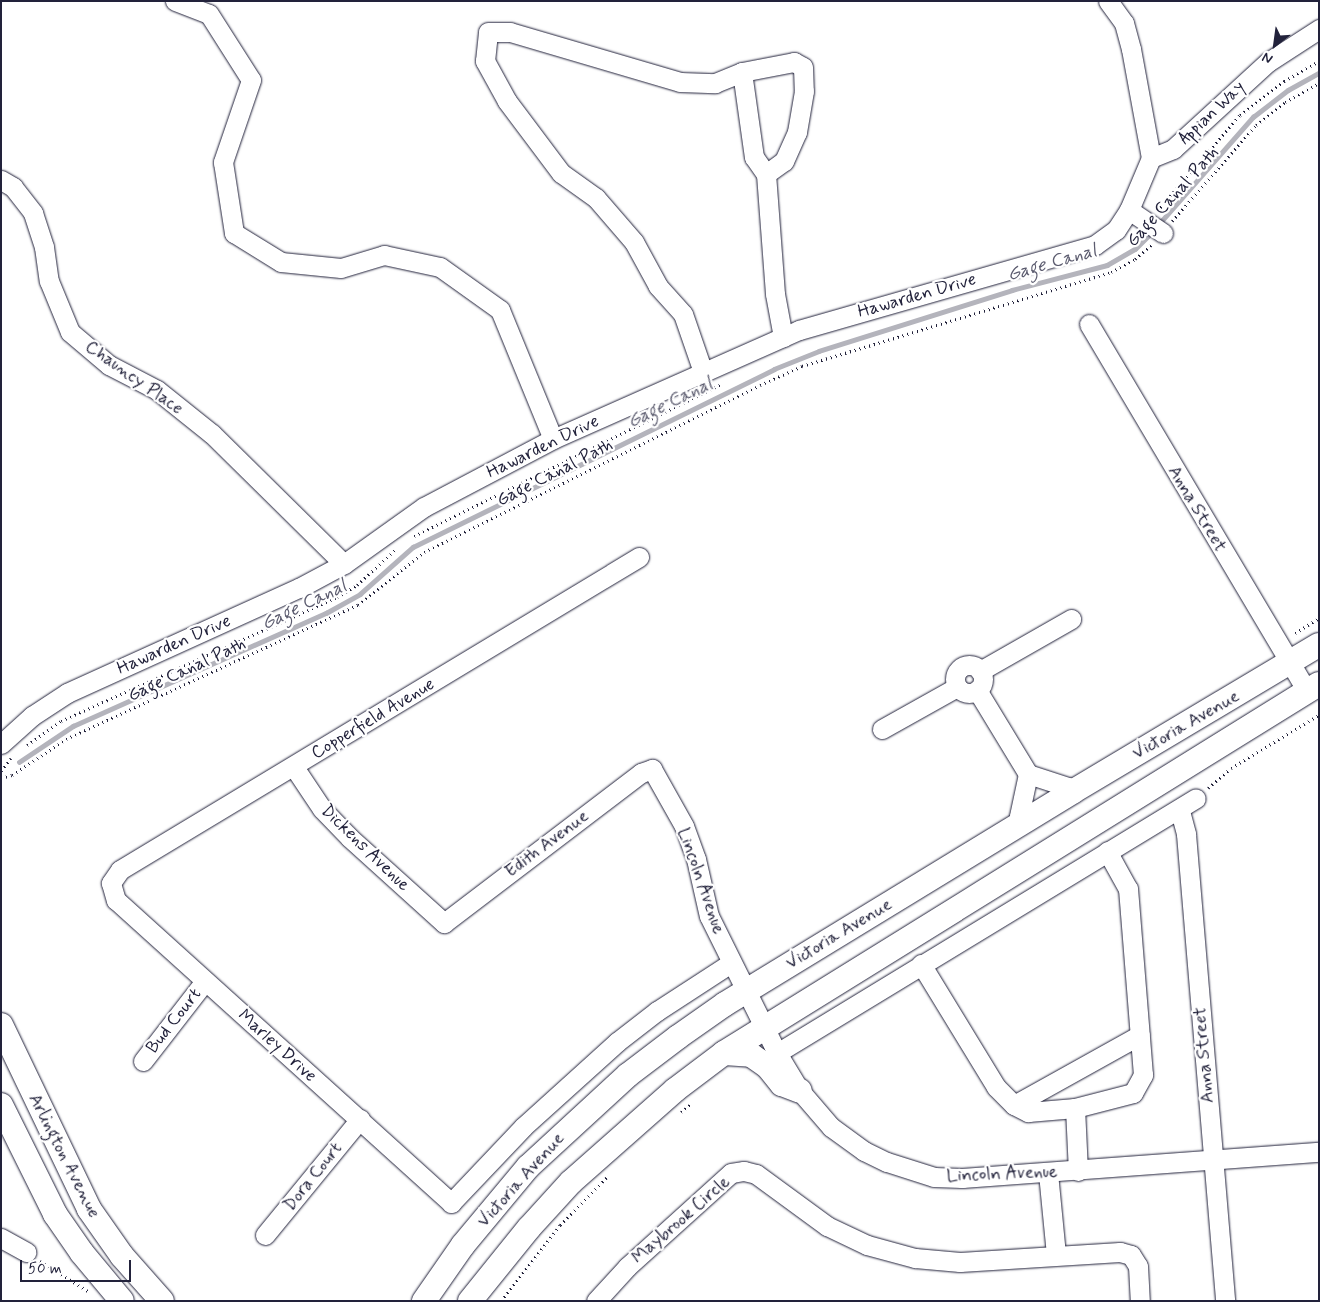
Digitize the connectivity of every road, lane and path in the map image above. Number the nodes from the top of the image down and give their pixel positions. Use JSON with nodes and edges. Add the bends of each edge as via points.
{"nodes":[{"id":1,"x":175,"y":1,"type":"edge"},
{"id":2,"x":1108,"y":1,"type":"edge"},
{"id":3,"x":1319,"y":29,"type":"edge"},
{"id":4,"x":1319,"y":61,"type":"edge"},
{"id":5,"x":742,"y":72,"type":"junction"},
{"id":6,"x":1319,"y":83,"type":"edge"},
{"id":7,"x":1151,"y":158,"type":"junction"},
{"id":8,"x":766,"y":174,"type":"junction"},
{"id":9,"x":1,"y":180,"type":"edge"},
{"id":10,"x":1129,"y":210,"type":"junction"},
{"id":11,"x":1154,"y":226,"type":"junction"},
{"id":12,"x":1089,"y":324,"type":"dead end"},
{"id":13,"x":783,"y":337,"type":"junction"},
{"id":14,"x":703,"y":372,"type":"junction"},
{"id":15,"x":726,"y":382,"type":"dead end"},
{"id":16,"x":553,"y":439,"type":"junction"},
{"id":17,"x":406,"y":540,"type":"dead end"},
{"id":18,"x":400,"y":546,"type":"dead end"},
{"id":19,"x":639,"y":557,"type":"dead end"},
{"id":20,"x":344,"y":564,"type":"junction"},
{"id":21,"x":1071,"y":618,"type":"dead end"},
{"id":22,"x":1319,"y":618,"type":"edge"},
{"id":23,"x":1294,"y":633,"type":"dead end"},
{"id":24,"x":1319,"y":645,"type":"edge"},
{"id":25,"x":1289,"y":664,"type":"junction"},
{"id":26,"x":980,"y":671,"type":"junction"},
{"id":27,"x":957,"y":687,"type":"junction"},
{"id":28,"x":1313,"y":687,"type":"edge"},
{"id":29,"x":977,"y":690,"type":"junction"},
{"id":30,"x":1319,"y":715,"type":"edge"},
{"id":31,"x":882,"y":728,"type":"dead end"},
{"id":32,"x":10,"y":748,"type":"edge"},
{"id":33,"x":23,"y":748,"type":"dead end"},
{"id":34,"x":294,"y":767,"type":"junction"},
{"id":35,"x":652,"y":768,"type":"joint"},
{"id":36,"x":1,"y":771,"type":"edge"},
{"id":37,"x":1028,"y":774,"type":"junction"},
{"id":38,"x":1,"y":778,"type":"edge"},
{"id":39,"x":1072,"y":792,"type":"junction"},
{"id":40,"x":1196,"y":798,"type":"joint"},
{"id":41,"x":1180,"y":811,"type":"junction"},
{"id":42,"x":1021,"y":823,"type":"junction"},
{"id":43,"x":1107,"y":852,"type":"junction"},
{"id":44,"x":111,"y":883,"type":"joint"},
{"id":45,"x":444,"y":923,"type":"joint"},
{"id":46,"x":731,"y":963,"type":"junction"},
{"id":47,"x":921,"y":964,"type":"junction"},
{"id":48,"x":205,"y":981,"type":"junction"},
{"id":49,"x":746,"y":991,"type":"junction"},
{"id":50,"x":1,"y":1025,"type":"edge"},
{"id":51,"x":764,"y":1027,"type":"junction"},
{"id":52,"x":1140,"y":1035,"type":"junction"},
{"id":53,"x":724,"y":1053,"type":"junction"},
{"id":54,"x":777,"y":1053,"type":"junction"},
{"id":55,"x":143,"y":1061,"type":"dead end"},
{"id":56,"x":800,"y":1091,"type":"junction"},
{"id":57,"x":695,"y":1100,"type":"dead end"},
{"id":58,"x":1,"y":1105,"type":"edge"},
{"id":59,"x":1014,"y":1105,"type":"junction"},
{"id":60,"x":1075,"y":1108,"type":"junction"},
{"id":61,"x":680,"y":1113,"type":"dead end"},
{"id":62,"x":360,"y":1119,"type":"junction"},
{"id":63,"x":1319,"y":1152,"type":"edge"},
{"id":64,"x":1213,"y":1160,"type":"junction"},
{"id":65,"x":1078,"y":1171,"type":"junction"},
{"id":66,"x":1048,"y":1173,"type":"junction"},
{"id":67,"x":610,"y":1175,"type":"dead end"},
{"id":68,"x":265,"y":1236,"type":"dead end"},
{"id":69,"x":1,"y":1238,"type":"edge"},
{"id":70,"x":26,"y":1252,"type":"dead end"},
{"id":71,"x":1056,"y":1255,"type":"junction"},
{"id":72,"x":47,"y":1266,"type":"dead end"},
{"id":73,"x":96,"y":1296,"type":"dead end"},
{"id":74,"x":122,"y":1301,"type":"edge"},
{"id":75,"x":162,"y":1301,"type":"edge"},
{"id":76,"x":424,"y":1301,"type":"edge"},
{"id":77,"x":470,"y":1301,"type":"edge"},
{"id":78,"x":501,"y":1301,"type":"edge"},
{"id":79,"x":596,"y":1301,"type":"edge"},
{"id":80,"x":1140,"y":1301,"type":"edge"},
{"id":81,"x":1225,"y":1301,"type":"edge"}],
"edges":[{"from":1,"to":16,"type":"street","via":[[209,14],[251,80],[222,162],[234,233],[281,262],[341,268],[384,255],[440,267],[500,310]]},
{"from":2,"to":7,"type":"street","via":[[1124,23]]},
{"from":3,"to":7,"type":"street","name":"Appian Way","via":[[1268,62],[1173,149]]},
{"from":4,"to":11,"type":"path","name":"Gage Canal Path","via":[[1284,80],[1240,115]]},
{"from":5,"to":8,"type":"street","via":[[754,157]]},
{"from":5,"to":8,"type":"street","via":[[794,62],[803,67],[804,91],[797,132],[784,161]]},
{"from":5,"to":14,"type":"street","via":[[715,83],[680,82],[510,32],[488,32],[484,44],[486,61],[506,101],[539,146],[561,173],[596,198],[634,242],[658,286],[683,314]]},
{"from":6,"to":11,"type":"path","name":"Gage Canal Path","via":[[1285,102],[1256,125]]},
{"from":7,"to":10,"type":"street","name":"Hawarden Drive"},
{"from":8,"to":13,"type":"street","via":[[775,294]]},
{"from":9,"to":20,"type":"street","name":"Chauncy Place","via":[[12,187],[33,213],[44,247],[49,281],[70,332],[109,365],[157,390],[212,434]]},
{"from":10,"to":11,"type":"street"},
{"from":10,"to":13,"type":"street","name":"Hawarden Drive","via":[[1116,230],[1094,245]]},
{"from":11,"to":38,"type":"path","name":"Gage Canal Path","via":[[1144,252],[1111,272],[802,366],[760,385],[424,552],[358,605],[66,739],[12,776]]},
{"from":12,"to":25,"type":"street","name":"Anna Street"},
{"from":13,"to":14,"type":"street","name":"Hawarden Drive"},
{"from":14,"to":16,"type":"street","name":"Hawarden Drive"},
{"from":15,"to":17,"type":"path","name":"Gage Canal Path"},
{"from":16,"to":20,"type":"street","name":"Hawarden Drive","via":[[424,507]]},
{"from":18,"to":33,"type":"path","name":"Gage Canal Path","via":[[357,586],[337,597],[61,721]]},
{"from":19,"to":34,"type":"street","name":"Copperfield Avenue"},
{"from":20,"to":32,"type":"street","name":"Hawarden Drive","via":[[299,588],[67,694],[32,716]]},
{"from":21,"to":26,"type":"street"},
{"from":22,"to":23,"type":"path"},
{"from":24,"to":25,"type":"main road","name":"Victoria Avenue"},
{"from":25,"to":28,"type":"street","name":"Anna Street"},
{"from":25,"to":39,"type":"main road","name":"Victoria Avenue"},
{"from":26,"to":27,"type":"street","via":[[971,665],[961,667],[955,676]]},
{"from":26,"to":29,"type":"street","via":[[983,681]]},
{"from":27,"to":29,"type":"street","via":[[967,693]]},
{"from":27,"to":31,"type":"street"},
{"from":28,"to":51,"type":"main road","name":"Victoria Avenue"},
{"from":29,"to":37,"type":"street"},
{"from":30,"to":40,"type":"path","via":[[1231,768]]},
{"from":32,"to":36,"type":"path"},
{"from":34,"to":44,"type":"street","name":"Copperfield Avenue","via":[[120,870]]},
{"from":34,"to":45,"type":"street","name":"Dickens Avenue","via":[[322,809]]},
{"from":35,"to":45,"type":"street","name":"Edith Avenue","via":[[641,773]]},
{"from":35,"to":46,"type":"street","name":"Lincoln Avenue","via":[[684,826],[696,859],[709,916]]},
{"from":37,"to":39,"type":"street","via":[[1068,787]]},
{"from":37,"to":42,"type":"street","via":[[1019,816]]},
{"from":39,"to":42,"type":"main road","name":"Victoria Avenue"},
{"from":40,"to":41,"type":"street"},
{"from":41,"to":43,"type":"street"},
{"from":41,"to":64,"type":"street","name":"Anna Street","via":[[1186,834]]},
{"from":42,"to":49,"type":"main road","name":"Victoria Avenue"},
{"from":43,"to":47,"type":"street"},
{"from":43,"to":52,"type":"street","via":[[1128,889]]},
{"from":44,"to":48,"type":"street","name":"Marley Drive","via":[[116,900]]},
{"from":46,"to":49,"type":"street","name":"Lincoln Avenue"},
{"from":46,"to":62,"type":"street","name":"Marley Drive","via":[[657,1011],[602,1055],[523,1126],[451,1203]]},
{"from":47,"to":54,"type":"street"},
{"from":47,"to":59,"type":"street","via":[[996,1087]]},
{"from":48,"to":55,"type":"street","name":"Bud Court"},
{"from":48,"to":62,"type":"street","name":"Marley Drive"},
{"from":49,"to":51,"type":"street","name":"Lincoln Avenue"},
{"from":49,"to":76,"type":"main road","name":"Victoria Avenue","via":[[678,1036],[558,1137],[503,1196]]},
{"from":50,"to":75,"type":"main road","name":"Arlington Avenue","via":[[89,1209],[122,1256]]},
{"from":51,"to":53,"type":"main road","name":"Victoria Avenue"},
{"from":51,"to":54,"type":"street","name":"Lincoln Avenue"},
{"from":52,"to":59,"type":"street"},
{"from":52,"to":60,"type":"street","via":[[1143,1075],[1134,1092]]},
{"from":53,"to":56,"type":"main road","via":[[751,1056],[768,1067],[782,1084]]},
{"from":53,"to":77,"type":"main road","name":"Victoria Avenue","via":[[668,1096],[571,1182]]},
{"from":54,"to":56,"type":"street","name":"Lincoln Avenue"},
{"from":56,"to":66,"type":"street","name":"Lincoln Avenue","via":[[847,1140],[909,1171],[962,1178]]},
{"from":57,"to":61,"type":"path"},
{"from":58,"to":74,"type":"main road","name":"Arlington Avenue","via":[[55,1214]]},
{"from":59,"to":60,"type":"street","via":[[1028,1112]]},
{"from":60,"to":65,"type":"street"},
{"from":62,"to":68,"type":"street","name":"Dora Court"},
{"from":63,"to":64,"type":"street","name":"Lincoln Avenue"},
{"from":64,"to":65,"type":"street","name":"Lincoln Avenue"},
{"from":64,"to":81,"type":"street","name":"Anna Street"},
{"from":65,"to":66,"type":"street","name":"Lincoln Avenue"},
{"from":66,"to":71,"type":"street"},
{"from":67,"to":78,"type":"path","via":[[560,1225]]},
{"from":69,"to":70,"type":"street"},
{"from":71,"to":79,"type":"street","name":"Maybrook Circle","via":[[960,1262],[915,1258],[868,1245],[827,1226],[756,1174],[744,1171],[731,1173],[627,1267]]},
{"from":71,"to":80,"type":"street","name":"Maybrook Circle","via":[[1120,1252],[1131,1255],[1138,1266]]},
{"from":72,"to":73,"type":"path"}]}
